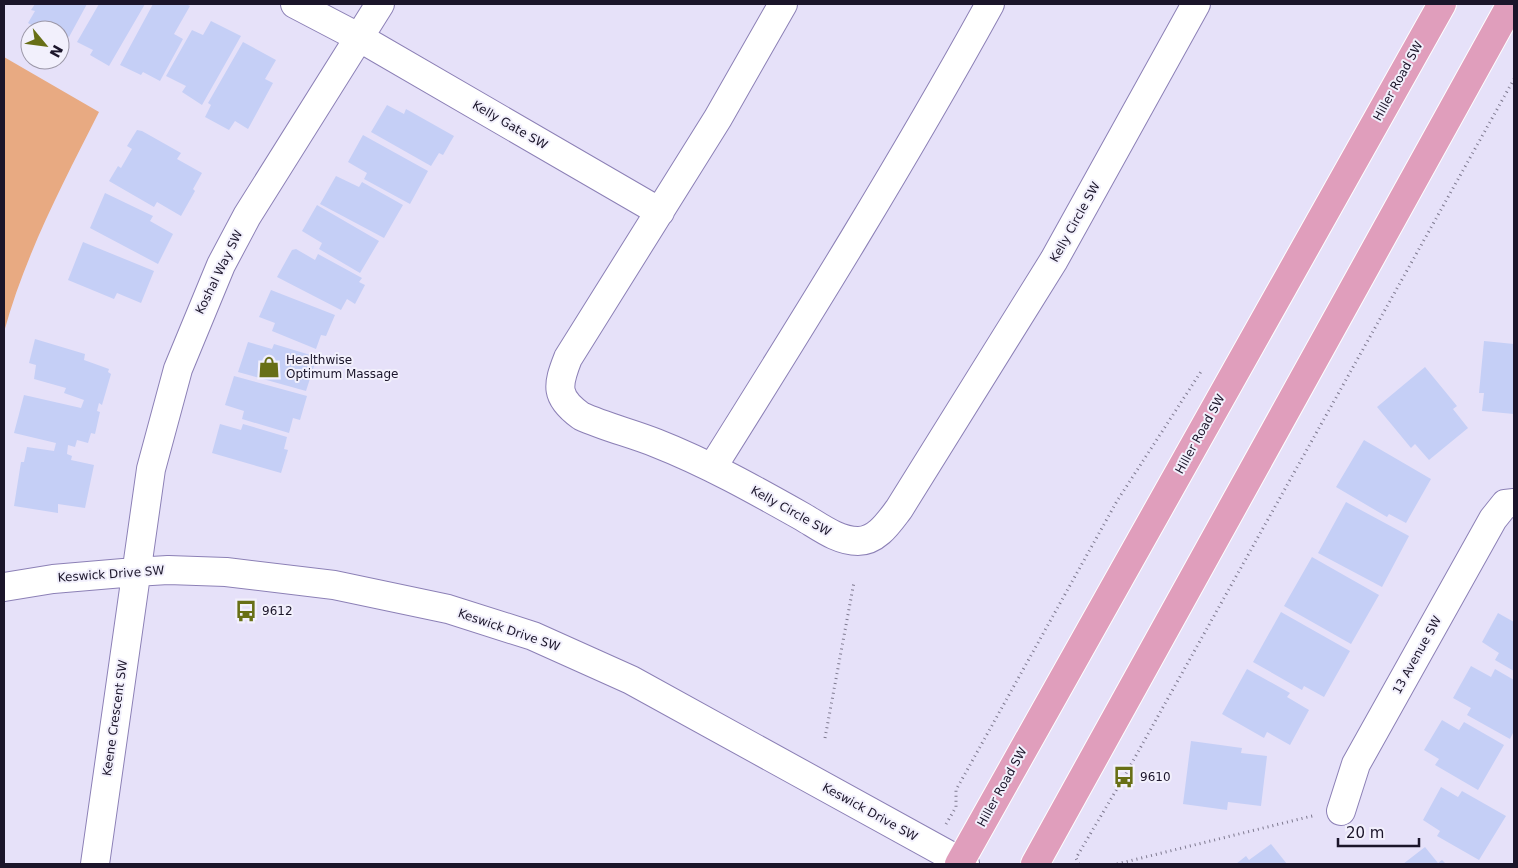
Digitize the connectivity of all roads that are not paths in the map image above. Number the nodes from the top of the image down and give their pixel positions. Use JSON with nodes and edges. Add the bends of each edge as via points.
{"nodes":[{"id":1,"x":295,"y":4,"type":"edge"},
{"id":2,"x":380,"y":4,"type":"edge"},
{"id":3,"x":783,"y":4,"type":"edge"},
{"id":4,"x":990,"y":4,"type":"edge"},
{"id":5,"x":1196,"y":4,"type":"edge"},
{"id":6,"x":1442,"y":4,"type":"edge"},
{"id":7,"x":1511,"y":4,"type":"edge"},
{"id":8,"x":360,"y":38,"type":"junction"},
{"id":9,"x":660,"y":212,"type":"junction"},
{"id":10,"x":712,"y":468,"type":"junction"},
{"id":11,"x":1509,"y":504,"type":"edge"},
{"id":12,"x":136,"y":572,"type":"junction"},
{"id":13,"x":4,"y":586,"type":"edge"},
{"id":14,"x":1341,"y":811,"type":"road end"},
{"id":15,"x":961,"y":863,"type":"edge"},
{"id":16,"x":95,"y":864,"type":"edge"},
{"id":17,"x":1036,"y":864,"type":"edge"}],
"edges":[{"from":1,"to":8,"type":"street","name":"Kelly Gate SW"},
{"from":2,"to":8,"type":"street","name":"Koshal Way SW"},
{"from":3,"to":9,"type":"street","name":"Kelly Circle SW"},
{"from":4,"to":10,"type":"street","via":[[915,138]]},
{"from":5,"to":10,"type":"street","name":"Kelly Circle SW","via":[[1010,334],[886,525],[871,538],[860,541],[845,539]]},
{"from":6,"to":15,"type":"main road","name":"Hiller Road SW"},
{"from":7,"to":17,"type":"main road"},
{"from":8,"to":9,"type":"street","name":"Kelly Gate SW"},
{"from":8,"to":12,"type":"street","name":"Koshal Way SW","via":[[247,216],[194,324],[153,461]]},
{"from":9,"to":10,"type":"street","name":"Kelly Circle SW","via":[[568,358],[560,378],[560,396],[581,416]]},
{"from":11,"to":14,"type":"street","name":"13 Avenue SW","via":[[1492,519],[1356,764]]},
{"from":12,"to":13,"type":"street","name":"Keswick Drive SW"},
{"from":12,"to":15,"type":"street","name":"Keswick Drive SW","via":[[226,572],[334,585],[448,609],[533,636],[632,680]]},
{"from":12,"to":16,"type":"street","name":"Keene Crescent SW"}]}
